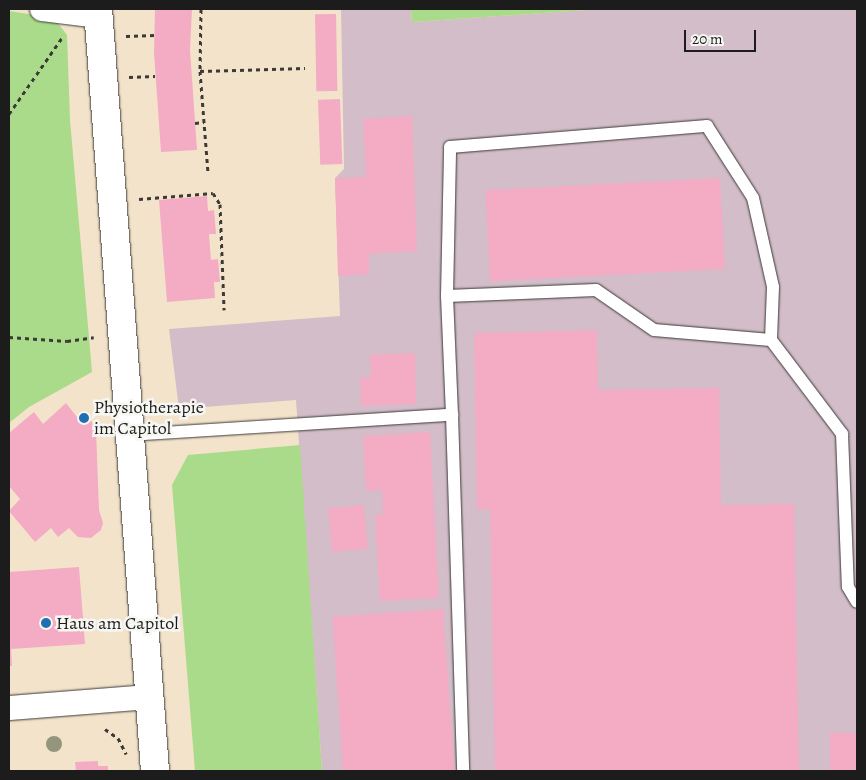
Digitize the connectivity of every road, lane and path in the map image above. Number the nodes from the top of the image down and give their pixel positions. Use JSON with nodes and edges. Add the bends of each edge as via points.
{"nodes":[{"id":1,"x":42,"y":9,"type":"edge"},
{"id":2,"x":200,"y":9,"type":"edge"},
{"id":3,"x":98,"y":12,"type":"edge"},
{"id":4,"x":65,"y":33,"type":"dead end"},
{"id":5,"x":154,"y":35,"type":"dead end"},
{"id":6,"x":126,"y":36,"type":"dead end"},
{"id":7,"x":305,"y":68,"type":"dead end"},
{"id":8,"x":200,"y":71,"type":"junction"},
{"id":9,"x":155,"y":76,"type":"dead end"},
{"id":10,"x":129,"y":77,"type":"dead end"},
{"id":11,"x":9,"y":114,"type":"edge"},
{"id":12,"x":204,"y":122,"type":"junction"},
{"id":13,"x":195,"y":123,"type":"dead end"},
{"id":14,"x":208,"y":172,"type":"dead end"},
{"id":15,"x":139,"y":199,"type":"dead end"},
{"id":16,"x":447,"y":296,"type":"junction"},
{"id":17,"x":224,"y":310,"type":"dead end"},
{"id":18,"x":9,"y":337,"type":"edge"},
{"id":19,"x":94,"y":337,"type":"dead end"},
{"id":20,"x":771,"y":340,"type":"junction"},
{"id":21,"x":452,"y":415,"type":"junction"},
{"id":22,"x":130,"y":435,"type":"junction"},
{"id":23,"x":857,"y":602,"type":"edge"},
{"id":24,"x":150,"y":697,"type":"junction"},
{"id":25,"x":9,"y":708,"type":"edge"},
{"id":26,"x":105,"y":729,"type":"dead end"},
{"id":27,"x":127,"y":764,"type":"dead end"},
{"id":28,"x":155,"y":771,"type":"edge"},
{"id":29,"x":463,"y":771,"type":"edge"}],
"edges":[{"from":1,"to":3,"type":"street"},
{"from":2,"to":8,"type":"path"},
{"from":3,"to":22,"type":"street"},
{"from":4,"to":11,"type":"path"},
{"from":5,"to":6,"type":"path"},
{"from":7,"to":8,"type":"path"},
{"from":8,"to":12,"type":"path"},
{"from":9,"to":10,"type":"path"},
{"from":12,"to":13,"type":"path"},
{"from":12,"to":14,"type":"path"},
{"from":15,"to":17,"type":"path","via":[[213,193],[220,204]]},
{"from":16,"to":20,"type":"lane","via":[[596,290],[654,330]]},
{"from":16,"to":20,"type":"lane","via":[[450,147],[707,126],[753,198],[772,287]]},
{"from":16,"to":21,"type":"lane"},
{"from":18,"to":19,"type":"path","via":[[67,341]]},
{"from":20,"to":23,"type":"lane","via":[[842,434],[848,587]]},
{"from":21,"to":22,"type":"lane"},
{"from":21,"to":29,"type":"lane"},
{"from":22,"to":24,"type":"street"},
{"from":24,"to":25,"type":"street"},
{"from":24,"to":28,"type":"street"},
{"from":26,"to":27,"type":"path","via":[[124,746]]}]}
